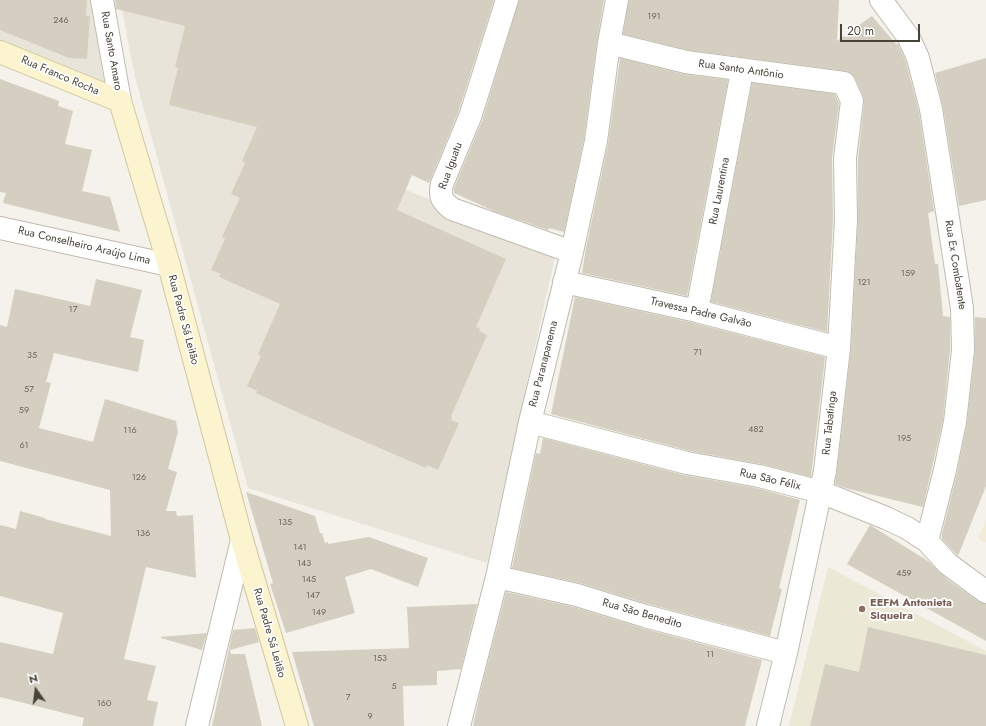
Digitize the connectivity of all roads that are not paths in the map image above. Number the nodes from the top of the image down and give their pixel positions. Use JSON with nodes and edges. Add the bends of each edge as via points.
{"nodes":[{"id":1,"x":102,"y":0,"type":"edge"},
{"id":2,"x":507,"y":0,"type":"edge"},
{"id":3,"x":617,"y":0,"type":"edge"},
{"id":4,"x":881,"y":0,"type":"edge"},
{"id":5,"x":609,"y":43,"type":"junction"},
{"id":6,"x":0,"y":52,"type":"edge"},
{"id":7,"x":742,"y":70,"type":"junction"},
{"id":8,"x":120,"y":101,"type":"junction"},
{"id":9,"x":850,"y":114,"type":"joint"},
{"id":10,"x":0,"y":228,"type":"edge"},
{"id":11,"x":572,"y":252,"type":"junction"},
{"id":12,"x":169,"y":265,"type":"junction"},
{"id":13,"x":564,"y":282,"type":"junction"},
{"id":14,"x":697,"y":311,"type":"junction"},
{"id":15,"x":838,"y":348,"type":"junction"},
{"id":16,"x":530,"y":422,"type":"junction"},
{"id":17,"x":821,"y":492,"type":"junction"},
{"id":18,"x":242,"y":540,"type":"junction"},
{"id":19,"x":927,"y":541,"type":"junction"},
{"id":20,"x":497,"y":577,"type":"junction"},
{"id":21,"x":986,"y":592,"type":"edge"},
{"id":22,"x":786,"y":653,"type":"junction"},
{"id":23,"x":197,"y":726,"type":"edge"},
{"id":24,"x":296,"y":726,"type":"edge"},
{"id":25,"x":459,"y":726,"type":"edge"},
{"id":26,"x":768,"y":726,"type":"edge"}],
"edges":[{"from":1,"to":8,"type":"street","name":"Rua Santo Amaro"},
{"from":2,"to":11,"type":"street","name":"Rua Iguatu","via":[[470,117],[440,192],[442,199],[452,209]]},
{"from":3,"to":5,"type":"street","name":"Rua Paranapanema"},
{"from":4,"to":19,"type":"street","name":"Rua Ex Combatente","via":[[909,38],[918,58],[931,110],[962,308],[963,350],[955,422]]},
{"from":5,"to":7,"type":"street","name":"Rua Santo Antônio","via":[[686,62]]},
{"from":5,"to":11,"type":"street","name":"Rua Paranapanema","via":[[596,141]]},
{"from":6,"to":8,"type":"main road","name":"Rua Franco Rocha"},
{"from":7,"to":9,"type":"street","name":"Rua Santo Antônio","via":[[844,84],[852,101]]},
{"from":7,"to":14,"type":"street","name":"Rua Laurentina"},
{"from":8,"to":12,"type":"main road","name":"Rua Padre Sá Leitão"},
{"from":9,"to":15,"type":"street","name":"Rua Tabatinga","via":[[845,158],[846,220]]},
{"from":10,"to":12,"type":"street","name":"Rua Conselheiro Araújo Lima"},
{"from":11,"to":13,"type":"street","name":"Rua Paranapanema"},
{"from":12,"to":18,"type":"main road","name":"Rua Padre Sá Leitão"},
{"from":13,"to":14,"type":"street","name":"Travessa Padre Galvão"},
{"from":13,"to":16,"type":"street","name":"Rua Paranapanema"},
{"from":14,"to":15,"type":"street","name":"Travessa Padre Galvão"},
{"from":15,"to":17,"type":"street","name":"Rua Tabatinga"},
{"from":16,"to":17,"type":"street","name":"Rua São Félix","via":[[687,463],[759,476]]},
{"from":16,"to":20,"type":"street","name":"Rua Paranapanema"},
{"from":17,"to":19,"type":"street","name":"Rua São Félix","via":[[886,518]]},
{"from":17,"to":22,"type":"street","name":"Rua Tabatinga"},
{"from":18,"to":23,"type":"street","name":"Rua Padre Sá Leitão"},
{"from":18,"to":24,"type":"main road","name":"Rua Padre Sá Leitão"},
{"from":19,"to":21,"type":"street","name":"Rua São Félix","via":[[948,564]]},
{"from":20,"to":22,"type":"street","name":"Rua São Benedito","via":[[577,595],[644,616]]},
{"from":20,"to":25,"type":"street","name":"Rua Paranapanema"},
{"from":22,"to":26,"type":"street","name":"Rua Tabatinga"}]}
